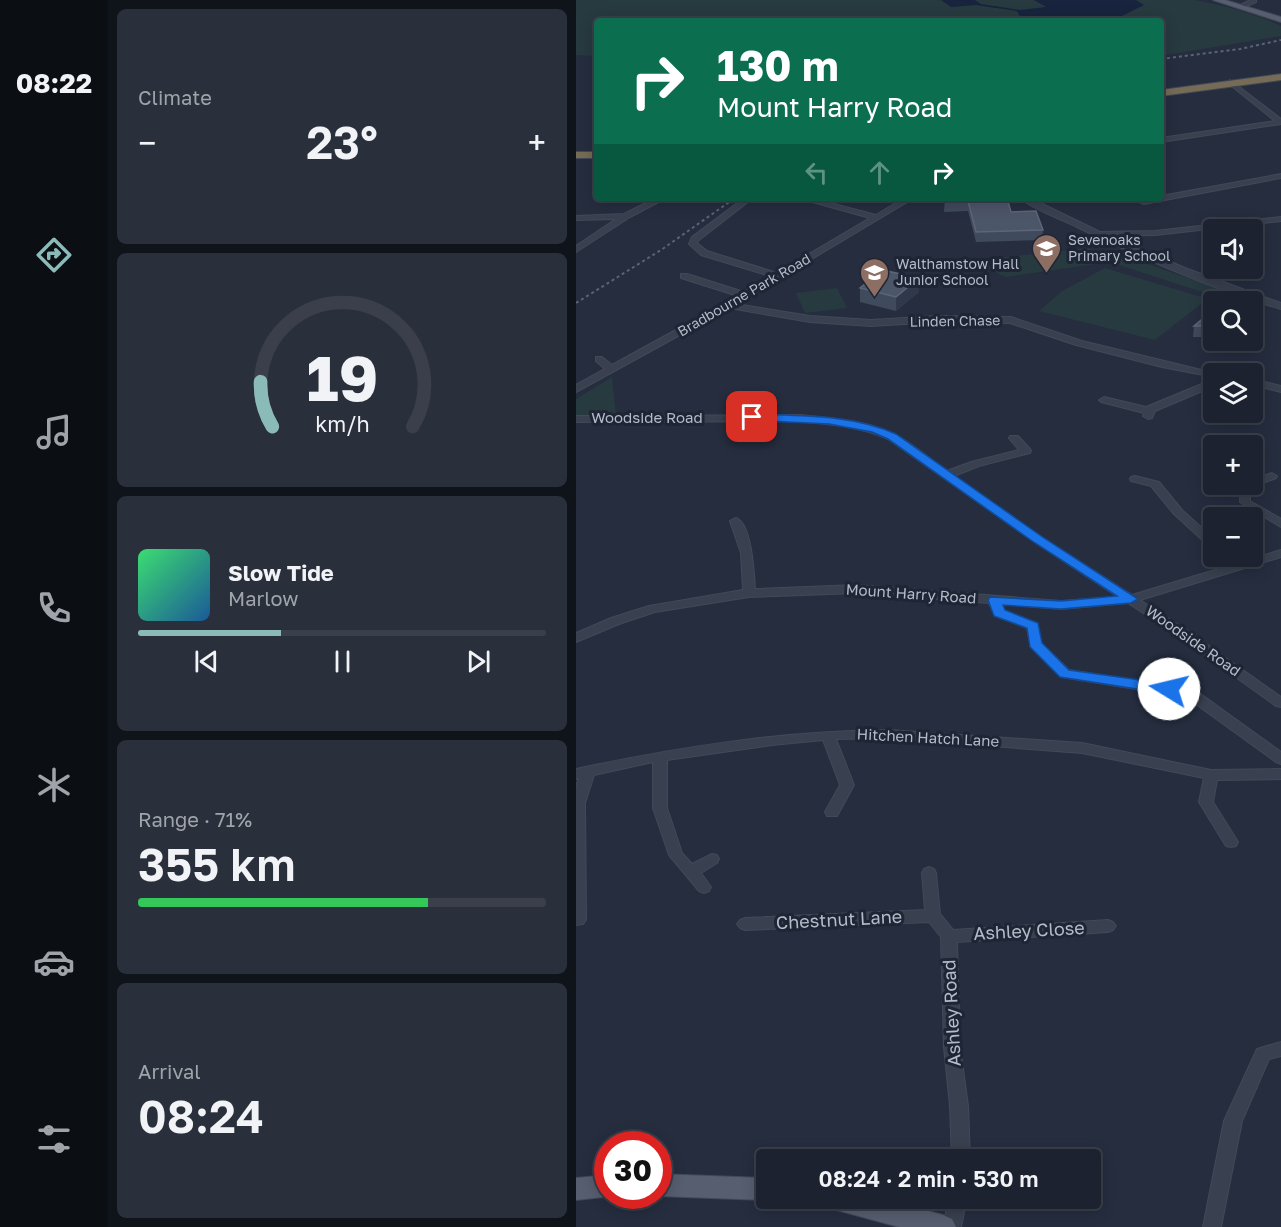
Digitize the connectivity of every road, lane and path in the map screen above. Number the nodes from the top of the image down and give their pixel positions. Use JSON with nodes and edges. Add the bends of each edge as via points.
{"nodes":[{"id":1,"x":1217,"y":0,"type":"edge"},
{"id":2,"x":1253,"y":1,"type":"edge"},
{"id":3,"x":1240,"y":7,"type":"junction"},
{"id":4,"x":1281,"y":20,"type":"edge"},
{"id":5,"x":1281,"y":76,"type":"edge"},
{"id":6,"x":1230,"y":82,"type":"junction"},
{"id":7,"x":1164,"y":93,"type":"edge"},
{"id":8,"x":1281,"y":122,"type":"edge"},
{"id":9,"x":1164,"y":140,"type":"edge"},
{"id":10,"x":576,"y":155,"type":"edge"},
{"id":11,"x":594,"y":155,"type":"edge"},
{"id":12,"x":1281,"y":176,"type":"edge"},
{"id":13,"x":1164,"y":198,"type":"edge"},
{"id":14,"x":657,"y":201,"type":"edge"},
{"id":15,"x":745,"y":201,"type":"edge"},
{"id":16,"x":814,"y":201,"type":"edge"},
{"id":17,"x":905,"y":201,"type":"edge"},
{"id":18,"x":1030,"y":201,"type":"edge"},
{"id":19,"x":627,"y":216,"type":"junction"},
{"id":20,"x":876,"y":217,"type":"junction"},
{"id":21,"x":576,"y":218,"type":"edge"},
{"id":22,"x":1281,"y":219,"type":"edge"},
{"id":23,"x":1096,"y":235,"type":"junction"},
{"id":24,"x":576,"y":250,"type":"edge"},
{"id":25,"x":684,"y":276,"type":"dead end"},
{"id":26,"x":778,"y":276,"type":"junction"},
{"id":27,"x":745,"y":295,"type":"junction"},
{"id":28,"x":728,"y":305,"type":"junction"},
{"id":29,"x":1281,"y":306,"type":"edge"},
{"id":30,"x":599,"y":359,"type":"dead end"},
{"id":31,"x":611,"y":370,"type":"junction"},
{"id":32,"x":1203,"y":372,"type":"edge"},
{"id":33,"x":1263,"y":385,"type":"edge"},
{"id":34,"x":1203,"y":387,"type":"edge"},
{"id":35,"x":576,"y":389,"type":"edge"},
{"id":36,"x":1281,"y":389,"type":"edge"},
{"id":37,"x":1104,"y":400,"type":"dead end"},
{"id":38,"x":576,"y":419,"type":"edge"},
{"id":39,"x":1014,"y":438,"type":"dead end"},
{"id":40,"x":946,"y":475,"type":"junction"},
{"id":41,"x":1272,"y":476,"type":"dead end"},
{"id":42,"x":1135,"y":479,"type":"dead end"},
{"id":43,"x":1263,"y":479,"type":"edge"},
{"id":44,"x":1242,"y":495,"type":"edge"},
{"id":45,"x":736,"y":521,"type":"dead end"},
{"id":46,"x":1281,"y":524,"type":"edge"},
{"id":47,"x":1203,"y":535,"type":"edge"},
{"id":48,"x":1281,"y":553,"type":"edge"},
{"id":49,"x":1263,"y":559,"type":"edge"},
{"id":50,"x":1235,"y":567,"type":"edge"},
{"id":51,"x":749,"y":593,"type":"junction"},
{"id":52,"x":1131,"y":599,"type":"junction"},
{"id":53,"x":994,"y":600,"type":"junction"},
{"id":54,"x":576,"y":638,"type":"edge"},
{"id":55,"x":1281,"y":703,"type":"edge"},
{"id":56,"x":828,"y":735,"type":"junction"},
{"id":57,"x":660,"y":756,"type":"junction"},
{"id":58,"x":1281,"y":759,"type":"edge"},
{"id":59,"x":582,"y":773,"type":"edge"},
{"id":60,"x":1281,"y":774,"type":"edge"},
{"id":61,"x":1211,"y":775,"type":"junction"},
{"id":62,"x":832,"y":812,"type":"dead end"},
{"id":63,"x":1232,"y":842,"type":"dead end"},
{"id":64,"x":712,"y":859,"type":"dead end"},
{"id":65,"x":691,"y":872,"type":"junction"},
{"id":66,"x":929,"y":873,"type":"dead end"},
{"id":67,"x":704,"y":887,"type":"dead end"},
{"id":68,"x":577,"y":912,"type":"edge"},
{"id":69,"x":933,"y":916,"type":"junction"},
{"id":70,"x":745,"y":924,"type":"dead end"},
{"id":71,"x":1108,"y":927,"type":"dead end"},
{"id":72,"x":949,"y":936,"type":"junction"},
{"id":73,"x":1281,"y":1048,"type":"edge"},
{"id":74,"x":961,"y":1149,"type":"edge"},
{"id":75,"x":672,"y":1186,"type":"edge"},
{"id":76,"x":594,"y":1187,"type":"edge"},
{"id":77,"x":576,"y":1189,"type":"edge"},
{"id":78,"x":756,"y":1189,"type":"edge"},
{"id":79,"x":875,"y":1209,"type":"edge"},
{"id":80,"x":956,"y":1209,"type":"edge"},
{"id":81,"x":943,"y":1227,"type":"edge"},
{"id":82,"x":952,"y":1227,"type":"edge"},
{"id":83,"x":1212,"y":1227,"type":"edge"}],
"edges":[{"from":1,"to":3,"type":"main road"},
{"from":2,"to":3,"type":"street"},
{"from":3,"to":4,"type":"main road"},
{"from":5,"to":6,"type":"highway"},
{"from":6,"to":7,"type":"highway"},
{"from":6,"to":8,"type":"street"},
{"from":8,"to":9,"type":"street"},
{"from":10,"to":11,"type":"highway"},
{"from":12,"to":13,"type":"street"},
{"from":14,"to":19,"type":"street"},
{"from":15,"to":26,"type":"street","via":[[693,244],[704,253]]},
{"from":16,"to":20,"type":"street"},
{"from":17,"to":20,"type":"street","name":"Bradbourne Park Road"},
{"from":18,"to":23,"type":"street"},
{"from":19,"to":21,"type":"street"},
{"from":19,"to":24,"type":"street"},
{"from":20,"to":26,"type":"street","name":"Bradbourne Park Road"},
{"from":22,"to":23,"type":"street","via":[[1155,233]]},
{"from":23,"to":29,"type":"street"},
{"from":25,"to":27,"type":"street"},
{"from":26,"to":27,"type":"street","name":"Bradbourne Park Road"},
{"from":27,"to":28,"type":"street","name":"Bradbourne Park Road"},
{"from":28,"to":31,"type":"street","name":"Bradbourne Park Road"},
{"from":28,"to":32,"type":"street","name":"Linden Chase","via":[[810,319],[871,323],[1011,320],[1078,343]]},
{"from":30,"to":31,"type":"street"},
{"from":31,"to":35,"type":"street","name":"Bradbourne Park Road"},
{"from":33,"to":36,"type":"street"},
{"from":34,"to":37,"type":"street","via":[[1149,413]]},
{"from":38,"to":40,"type":"street","name":"Woodside Road","via":[[829,420],[875,429]]},
{"from":39,"to":40,"type":"street","via":[[1026,451]]},
{"from":40,"to":52,"type":"street","name":"Woodside Road"},
{"from":41,"to":43,"type":"street"},
{"from":42,"to":47,"type":"street","via":[[1155,484]]},
{"from":44,"to":46,"type":"street","via":[[1239,503]]},
{"from":45,"to":51,"type":"street","via":[[747,553]]},
{"from":48,"to":49,"type":"street","name":"Mount Harry Road"},
{"from":50,"to":52,"type":"street","name":"Mount Harry Road"},
{"from":51,"to":53,"type":"street","name":"Mount Harry Road","via":[[857,589]]},
{"from":51,"to":54,"type":"street","name":"Mount Harry Road","via":[[653,609]]},
{"from":52,"to":53,"type":"street","name":"Mount Harry Road","via":[[1061,605]]},
{"from":52,"to":55,"type":"street","name":"Woodside Road"},
{"from":53,"to":58,"type":"street","via":[[999,613],[1033,626],[1035,644],[1065,674],[1190,693]]},
{"from":56,"to":57,"type":"street","name":"Hitchen Hatch Lane"},
{"from":56,"to":61,"type":"street","name":"Hitchen Hatch Lane","via":[[922,735],[1082,748]]},
{"from":56,"to":62,"type":"street","via":[[847,785]]},
{"from":57,"to":59,"type":"street","name":"Hitchen Hatch Lane"},
{"from":57,"to":65,"type":"street","via":[[660,808],[676,855]]},
{"from":59,"to":68,"type":"street"},
{"from":60,"to":61,"type":"street","name":"Hitchen Hatch Lane"},
{"from":61,"to":63,"type":"street","via":[[1206,802]]},
{"from":64,"to":65,"type":"street"},
{"from":65,"to":67,"type":"street"},
{"from":66,"to":69,"type":"street"},
{"from":69,"to":70,"type":"street","name":"Chestnut Lane"},
{"from":69,"to":72,"type":"street"},
{"from":71,"to":72,"type":"street","name":"Ashley Close"},
{"from":72,"to":74,"type":"street","name":"Ashley Road","via":[[951,1038]]},
{"from":73,"to":83,"type":"street","via":[[1263,1054],[1233,1121]]},
{"from":75,"to":78,"type":"main road"},
{"from":76,"to":77,"type":"main road"},
{"from":79,"to":81,"type":"main road"},
{"from":80,"to":82,"type":"street"}]}
